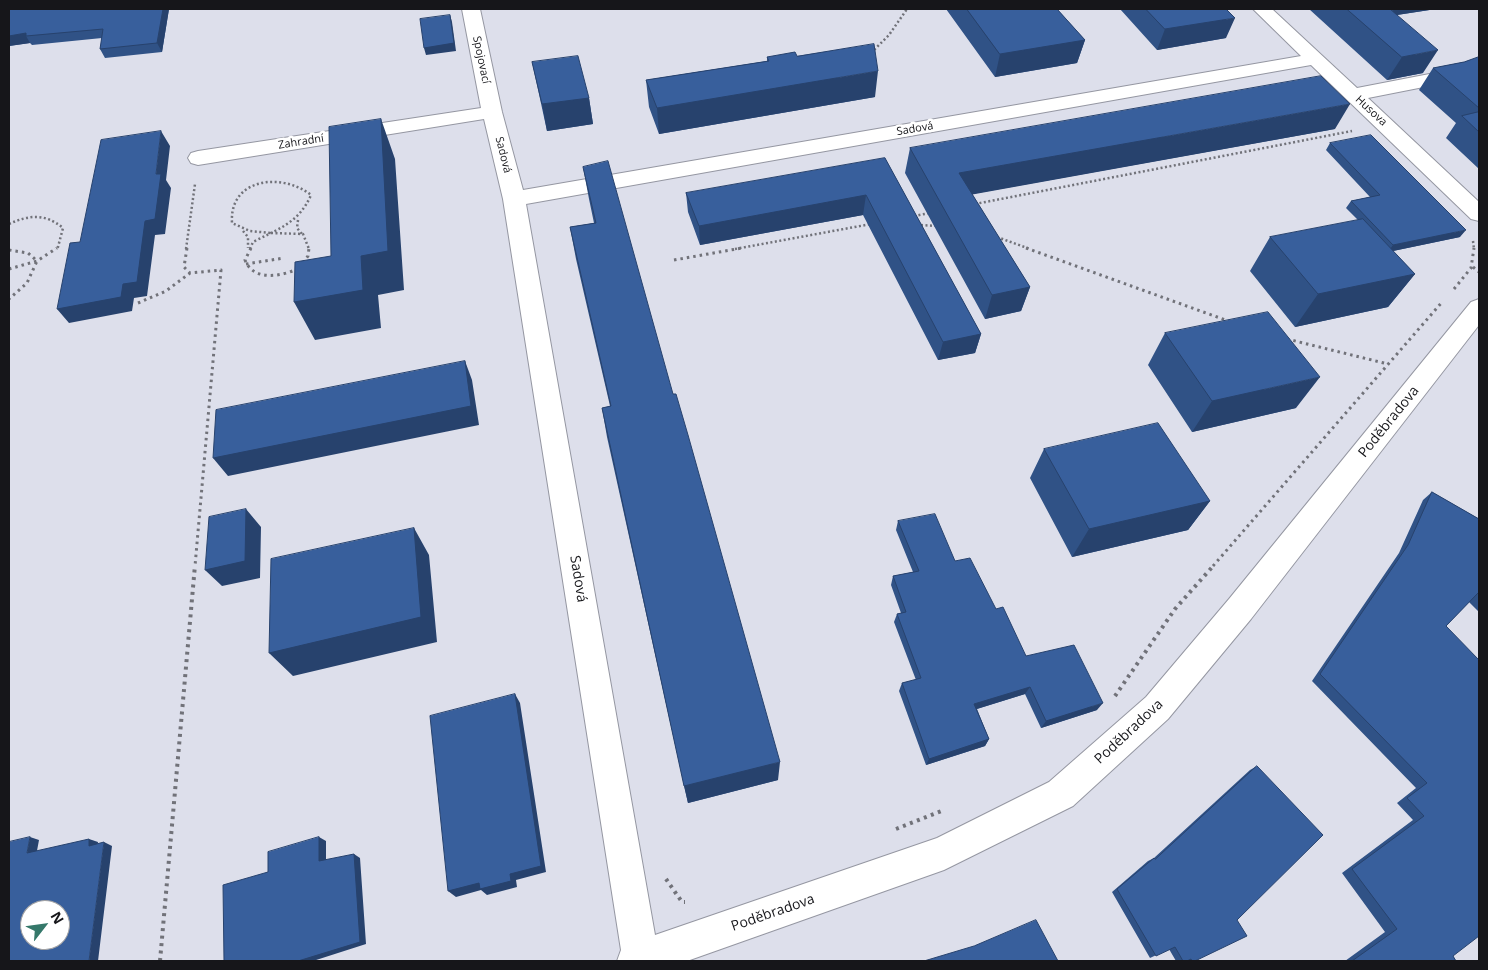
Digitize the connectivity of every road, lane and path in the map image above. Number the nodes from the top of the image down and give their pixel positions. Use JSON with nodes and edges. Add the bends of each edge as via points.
{"nodes":[{"id":1,"x":471,"y":9,"type":"edge"},
{"id":2,"x":907,"y":9,"type":"edge"},
{"id":3,"x":1262,"y":9,"type":"edge"},
{"id":4,"x":866,"y":57,"type":"edge"},
{"id":5,"x":1315,"y":59,"type":"junction"},
{"id":6,"x":1479,"y":66,"type":"edge"},
{"id":7,"x":1354,"y":95,"type":"junction"},
{"id":8,"x":492,"y":112,"type":"junction"},
{"id":9,"x":1353,"y":131,"type":"dead end"},
{"id":10,"x":198,"y":158,"type":"joint"},
{"id":11,"x":514,"y":199,"type":"junction"},
{"id":12,"x":972,"y":205,"type":"edge"},
{"id":13,"x":934,"y":212,"type":"edge"},
{"id":14,"x":1479,"y":214,"type":"edge"},
{"id":15,"x":905,"y":217,"type":"edge"},
{"id":16,"x":298,"y":219,"type":"junction"},
{"id":17,"x":876,"y":223,"type":"edge"},
{"id":18,"x":9,"y":224,"type":"edge"},
{"id":19,"x":920,"y":225,"type":"edge"},
{"id":20,"x":946,"y":227,"type":"edge"},
{"id":21,"x":243,"y":231,"type":"junction"},
{"id":22,"x":271,"y":233,"type":"junction"},
{"id":23,"x":303,"y":234,"type":"junction"},
{"id":24,"x":991,"y":235,"type":"edge"},
{"id":25,"x":1472,"y":238,"type":"dead end"},
{"id":26,"x":248,"y":248,"type":"junction"},
{"id":27,"x":9,"y":250,"type":"edge"},
{"id":28,"x":284,"y":258,"type":"dead end"},
{"id":29,"x":674,"y":260,"type":"dead end"},
{"id":30,"x":37,"y":261,"type":"junction"},
{"id":31,"x":246,"y":264,"type":"junction"},
{"id":32,"x":1473,"y":267,"type":"junction"},
{"id":33,"x":9,"y":269,"type":"edge"},
{"id":34,"x":1479,"y":272,"type":"edge"},
{"id":35,"x":190,"y":273,"type":"junction"},
{"id":36,"x":1453,"y":289,"type":"dead end"},
{"id":37,"x":1447,"y":297,"type":"dead end"},
{"id":38,"x":9,"y":299,"type":"edge"},
{"id":39,"x":138,"y":303,"type":"dead end"},
{"id":40,"x":1479,"y":308,"type":"edge"},
{"id":41,"x":1235,"y":324,"type":"edge"},
{"id":42,"x":1282,"y":338,"type":"edge"},
{"id":43,"x":1388,"y":364,"type":"junction"},
{"id":44,"x":1111,"y":702,"type":"dead end"},
{"id":45,"x":952,"y":807,"type":"dead end"},
{"id":46,"x":887,"y":832,"type":"dead end"},
{"id":47,"x":663,"y":874,"type":"dead end"},
{"id":48,"x":690,"y":901,"type":"dead end"},
{"id":49,"x":638,"y":960,"type":"edge"},
{"id":50,"x":160,"y":961,"type":"edge"}],
"edges":[{"from":1,"to":8,"type":"street","name":"Spojovací"},
{"from":2,"to":4,"type":"path","via":[[889,35]]},
{"from":3,"to":5,"type":"street","name":"Husova"},
{"from":5,"to":7,"type":"street","name":"Husova"},
{"from":5,"to":11,"type":"street","name":"Sadová","via":[[877,144]]},
{"from":6,"to":7,"type":"street","via":[[1441,70]]},
{"from":7,"to":14,"type":"street","name":"Husova"},
{"from":8,"to":10,"type":"street","name":"Zahradní"},
{"from":8,"to":11,"type":"street","name":"Sadová"},
{"from":9,"to":12,"type":"path"},
{"from":10,"to":35,"type":"path","via":[[184,266]]},
{"from":11,"to":49,"type":"street","name":"Sadová"},
{"from":13,"to":15,"type":"path"},
{"from":16,"to":21,"type":"path","via":[[311,194],[295,182],[275,180],[258,184],[236,197],[230,209],[232,222]]},
{"from":16,"to":22,"type":"path"},
{"from":16,"to":23,"type":"path","via":[[297,228]]},
{"from":17,"to":29,"type":"path"},
{"from":18,"to":30,"type":"path","via":[[36,216],[53,218],[63,228],[58,247]]},
{"from":19,"to":20,"type":"path"},
{"from":21,"to":22,"type":"path"},
{"from":21,"to":26,"type":"path","via":[[248,238]]},
{"from":22,"to":23,"type":"path"},
{"from":22,"to":26,"type":"path"},
{"from":23,"to":31,"type":"path","via":[[310,250],[307,258],[292,272],[265,277]]},
{"from":24,"to":41,"type":"path"},
{"from":25,"to":32,"type":"path","via":[[1476,254]]},
{"from":26,"to":31,"type":"path"},
{"from":27,"to":30,"type":"path","via":[[28,252]]},
{"from":28,"to":31,"type":"path"},
{"from":30,"to":33,"type":"path"},
{"from":30,"to":38,"type":"path","via":[[35,274]]},
{"from":32,"to":34,"type":"path"},
{"from":32,"to":36,"type":"path"},
{"from":35,"to":39,"type":"path","via":[[156,297]]},
{"from":35,"to":50,"type":"path","via":[[221,270]]},
{"from":37,"to":43,"type":"path"},
{"from":40,"to":49,"type":"street","name":"Poděbradova","via":[[1157,708],[1061,794],[944,853]]},
{"from":42,"to":43,"type":"path"},
{"from":43,"to":44,"type":"path","via":[[1176,609]]},
{"from":45,"to":46,"type":"path"},
{"from":47,"to":48,"type":"path","via":[[682,902]]}]}
